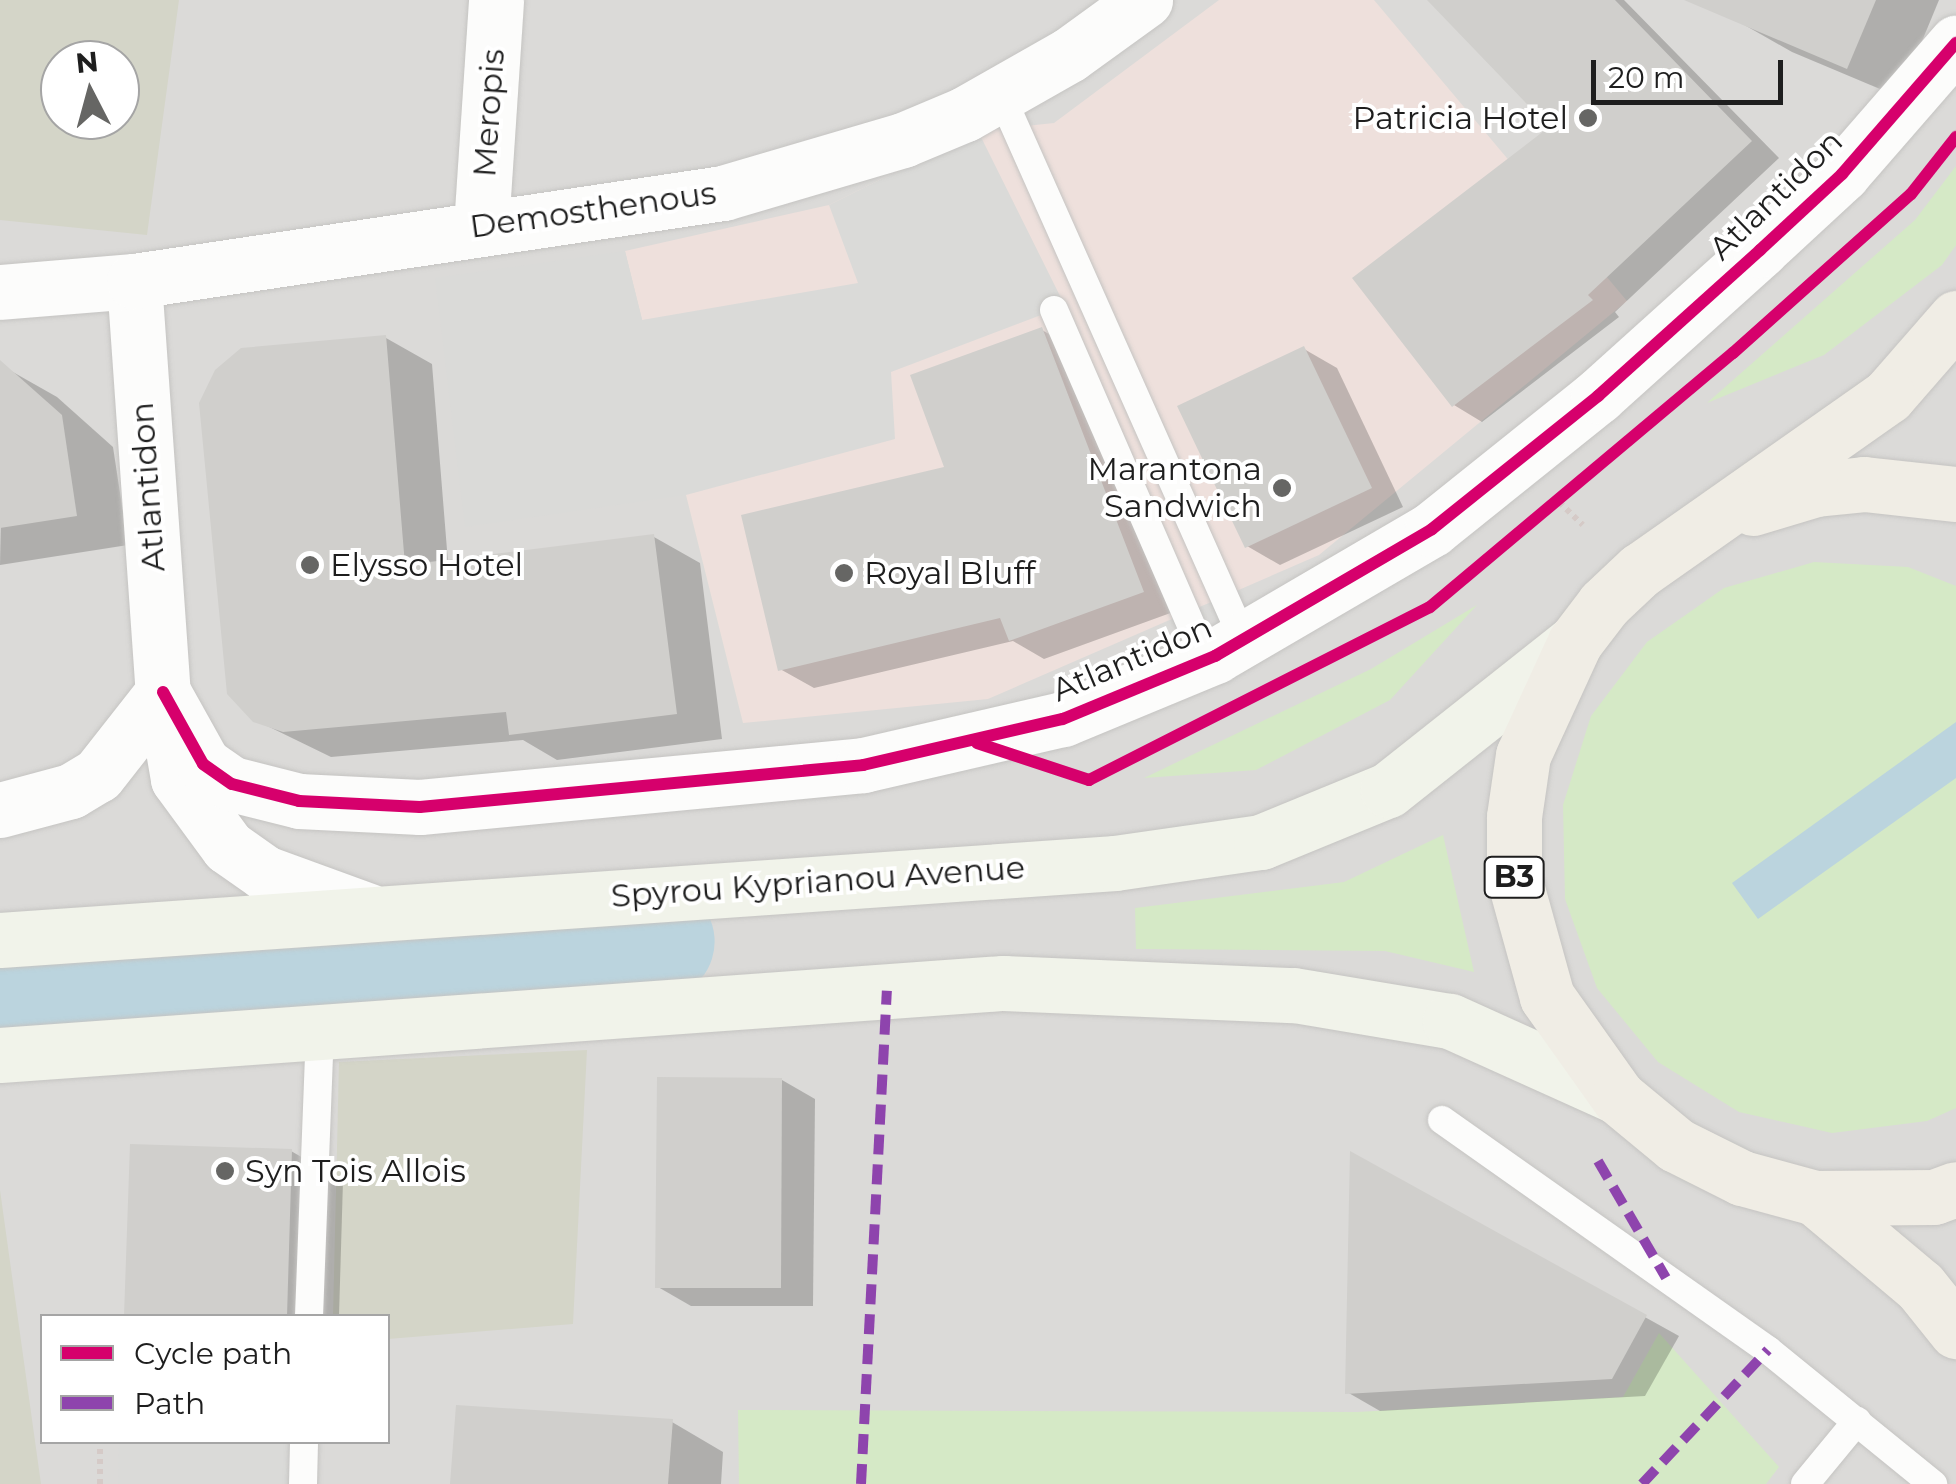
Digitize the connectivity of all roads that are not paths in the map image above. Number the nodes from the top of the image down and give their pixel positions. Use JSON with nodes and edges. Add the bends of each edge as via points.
{"nodes":[{"id":1,"x":496,"y":0,"type":"edge"},
{"id":2,"x":1145,"y":0,"type":"edge"},
{"id":3,"x":1956,"y":43,"type":"edge"},
{"id":4,"x":1000,"y":93,"type":"junction"},
{"id":5,"x":481,"y":226,"type":"junction"},
{"id":6,"x":134,"y":281,"type":"junction"},
{"id":7,"x":0,"y":292,"type":"edge"},
{"id":8,"x":1054,"y":310,"type":"dead end"},
{"id":9,"x":1956,"y":318,"type":"edge"},
{"id":10,"x":1956,"y":494,"type":"edge"},
{"id":11,"x":1722,"y":517,"type":"junction"},
{"id":12,"x":1575,"y":642,"type":"junction"},
{"id":13,"x":1225,"y":651,"type":"junction"},
{"id":14,"x":163,"y":692,"type":"junction"},
{"id":15,"x":0,"y":810,"type":"edge"},
{"id":16,"x":370,"y":911,"type":"junction"},
{"id":17,"x":0,"y":940,"type":"edge"},
{"id":18,"x":320,"y":1030,"type":"junction"},
{"id":19,"x":0,"y":1056,"type":"edge"},
{"id":20,"x":1618,"y":1097,"type":"junction"},
{"id":21,"x":1442,"y":1120,"type":"dead end"},
{"id":22,"x":1956,"y":1189,"type":"edge"},
{"id":23,"x":1815,"y":1198,"type":"junction"},
{"id":24,"x":309,"y":1314,"type":"edge"},
{"id":25,"x":1956,"y":1331,"type":"edge"},
{"id":26,"x":1857,"y":1421,"type":"junction"},
{"id":27,"x":304,"y":1444,"type":"edge"},
{"id":28,"x":302,"y":1484,"type":"edge"},
{"id":29,"x":1806,"y":1484,"type":"edge"},
{"id":30,"x":1933,"y":1484,"type":"edge"}],
"edges":[{"from":1,"to":5,"type":"street","name":"Meropis"},
{"from":2,"to":4,"type":"street","name":"Demosthenous","via":[[1069,56]]},
{"from":3,"to":13,"type":"street","name":"Atlantidon","via":[[1842,174],[1519,462],[1432,530]]},
{"from":4,"to":5,"type":"street","name":"Demosthenous","via":[[902,140],[754,184]]},
{"from":4,"to":13,"type":"lane"},
{"from":5,"to":6,"type":"street","name":"Demosthenous"},
{"from":6,"to":7,"type":"street","name":"Demosthenous"},
{"from":6,"to":14,"type":"street","name":"Atlantidon"},
{"from":8,"to":13,"type":"lane"},
{"from":9,"to":11,"type":"main road","number":"B3","via":[[1888,396]]},
{"from":10,"to":11,"type":"main road","number":"B3","via":[[1864,484],[1816,489]]},
{"from":11,"to":12,"type":"main road","number":"B3","via":[[1640,570]]},
{"from":12,"to":16,"type":"main road","name":"Spyrou Kyprianou Avenue","via":[[1388,790],[1262,842],[1115,863]]},
{"from":12,"to":20,"type":"main road","number":"B3","via":[[1523,754],[1514,878],[1547,998]]},
{"from":13,"to":14,"type":"street","name":"Atlantidon","via":[[1063,719],[882,762],[420,807],[299,801],[232,784],[203,764]]},
{"from":14,"to":15,"type":"street","via":[[98,775],[71,792]]},
{"from":14,"to":16,"type":"street","name":"Atlantidon","via":[[178,779],[228,847],[265,873]]},
{"from":16,"to":17,"type":"main road","name":"Spyrou Kyprianou Avenue"},
{"from":18,"to":19,"type":"main road"},
{"from":18,"to":20,"type":"main road","via":[[1002,983],[1294,995],[1450,1020]]},
{"from":18,"to":24,"type":"lane"},
{"from":20,"to":23,"type":"main road","number":"B3","via":[[1676,1144],[1726,1170]]},
{"from":21,"to":26,"type":"lane"},
{"from":22,"to":23,"type":"main road","number":"B3","via":[[1934,1197]]},
{"from":23,"to":25,"type":"main road","number":"B3","via":[[1920,1286]]},
{"from":26,"to":29,"type":"lane"},
{"from":26,"to":30,"type":"lane"},
{"from":27,"to":28,"type":"lane"}]}
